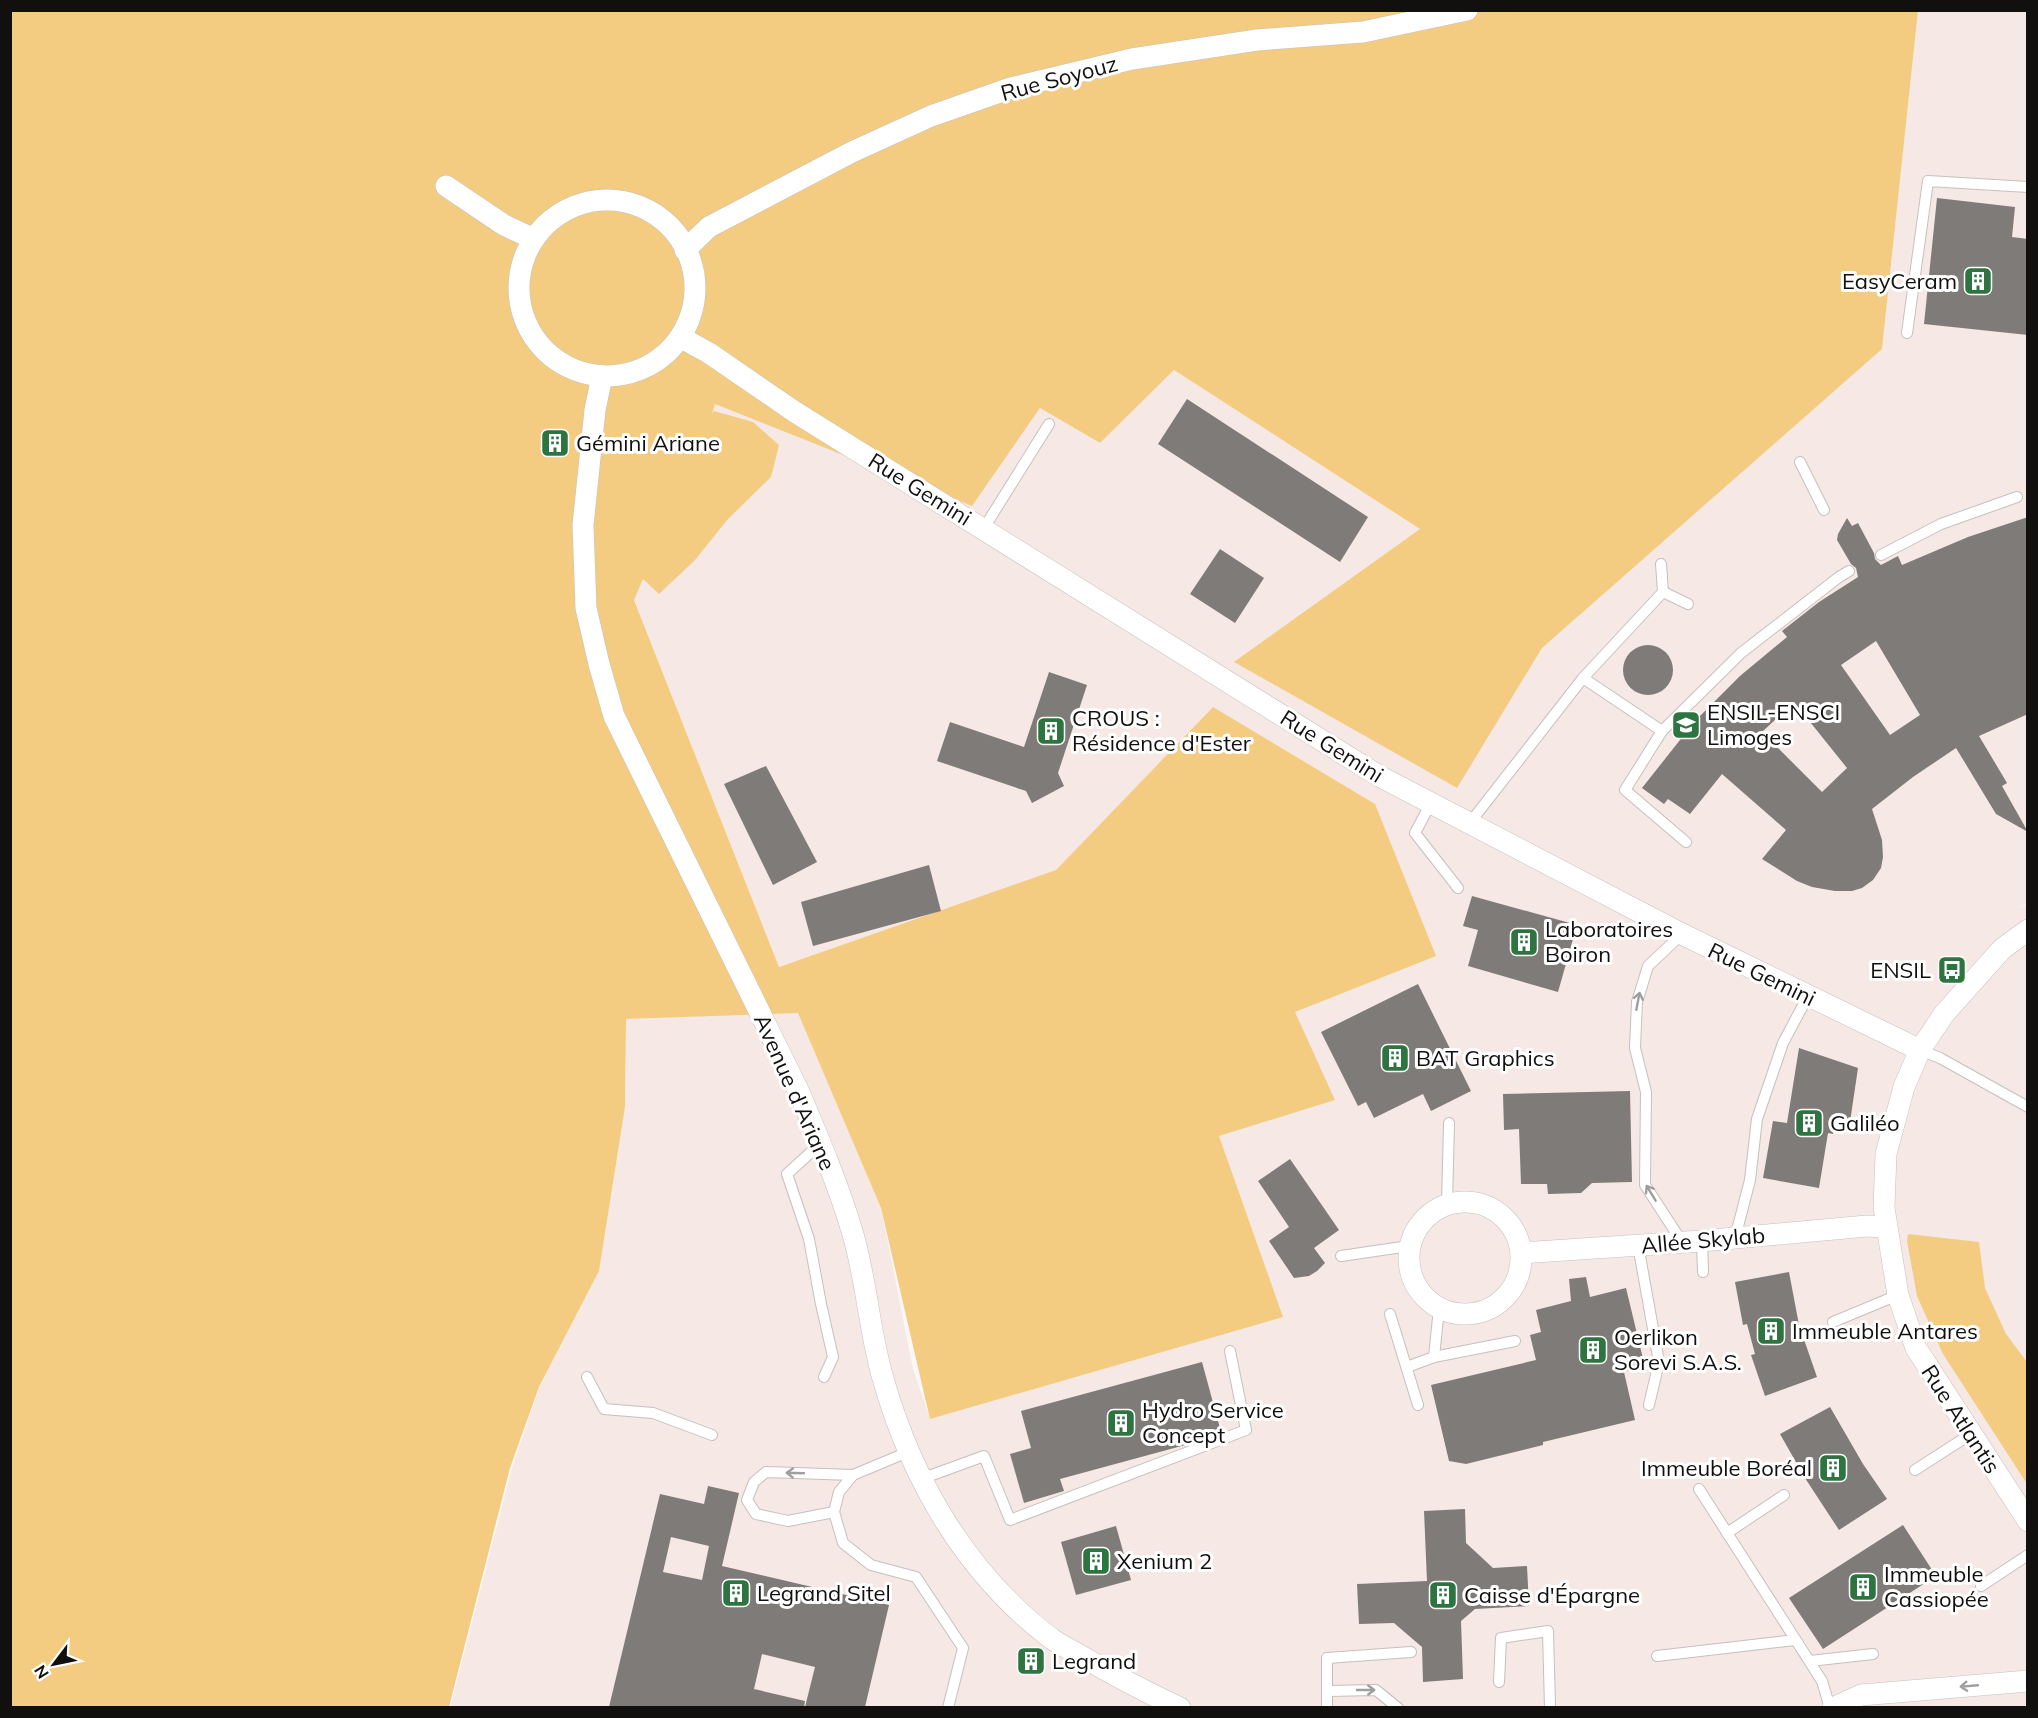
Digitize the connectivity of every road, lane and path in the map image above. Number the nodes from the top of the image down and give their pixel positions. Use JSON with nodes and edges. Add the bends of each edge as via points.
{"nodes":[{"id":1,"x":1467,"y":10,"type":"edge"},
{"id":2,"x":447,"y":186,"type":"dead end"},
{"id":3,"x":2028,"y":187,"type":"edge"},
{"id":4,"x":534,"y":239,"type":"junction"},
{"id":5,"x":685,"y":250,"type":"junction"},
{"id":6,"x":1907,"y":333,"type":"dead end"},
{"id":7,"x":680,"y":337,"type":"junction"},
{"id":8,"x":602,"y":376,"type":"junction"},
{"id":9,"x":1049,"y":424,"type":"dead end"},
{"id":10,"x":1800,"y":462,"type":"dead end"},
{"id":11,"x":2017,"y":497,"type":"dead end"},
{"id":12,"x":1824,"y":510,"type":"dead end"},
{"id":13,"x":984,"y":528,"type":"junction"},
{"id":14,"x":1881,"y":555,"type":"dead end"},
{"id":15,"x":1661,"y":564,"type":"dead end"},
{"id":16,"x":1849,"y":571,"type":"dead end"},
{"id":17,"x":1663,"y":592,"type":"junction"},
{"id":18,"x":1688,"y":604,"type":"dead end"},
{"id":19,"x":1583,"y":678,"type":"junction"},
{"id":20,"x":1662,"y":731,"type":"junction"},
{"id":21,"x":1431,"y":803,"type":"junction"},
{"id":22,"x":1469,"y":824,"type":"junction"},
{"id":23,"x":1686,"y":842,"type":"dead end"},
{"id":24,"x":1458,"y":888,"type":"dead end"},
{"id":25,"x":2028,"y":930,"type":"edge"},
{"id":26,"x":1682,"y":934,"type":"junction"},
{"id":27,"x":1808,"y":996,"type":"junction"},
{"id":28,"x":1920,"y":1050,"type":"junction"},
{"id":29,"x":2028,"y":1107,"type":"edge"},
{"id":30,"x":1449,"y":1123,"type":"dead end"},
{"id":31,"x":820,"y":1143,"type":"junction"},
{"id":32,"x":1447,"y":1204,"type":"junction"},
{"id":33,"x":1886,"y":1227,"type":"junction"},
{"id":34,"x":1735,"y":1238,"type":"junction"},
{"id":35,"x":1692,"y":1242,"type":"junction"},
{"id":36,"x":1638,"y":1245,"type":"junction"},
{"id":37,"x":1410,"y":1246,"type":"junction"},
{"id":38,"x":1521,"y":1253,"type":"junction"},
{"id":39,"x":1341,"y":1256,"type":"dead end"},
{"id":40,"x":1703,"y":1272,"type":"dead end"},
{"id":41,"x":1898,"y":1295,"type":"junction"},
{"id":42,"x":1439,"y":1308,"type":"junction"},
{"id":43,"x":1390,"y":1314,"type":"dead end"},
{"id":44,"x":1833,"y":1322,"type":"dead end"},
{"id":45,"x":1515,"y":1341,"type":"dead end"},
{"id":46,"x":1230,"y":1351,"type":"dead end"},
{"id":47,"x":1434,"y":1357,"type":"junction"},
{"id":48,"x":1407,"y":1367,"type":"junction"},
{"id":49,"x":587,"y":1377,"type":"dead end"},
{"id":50,"x":824,"y":1377,"type":"dead end"},
{"id":51,"x":1418,"y":1405,"type":"dead end"},
{"id":52,"x":1649,"y":1406,"type":"dead end"},
{"id":53,"x":1971,"y":1434,"type":"junction"},
{"id":54,"x":711,"y":1435,"type":"dead end"},
{"id":55,"x":908,"y":1452,"type":"junction"},
{"id":56,"x":1915,"y":1470,"type":"dead end"},
{"id":57,"x":853,"y":1475,"type":"junction"},
{"id":58,"x":920,"y":1479,"type":"junction"},
{"id":59,"x":1699,"y":1489,"type":"dead end"},
{"id":60,"x":1784,"y":1495,"type":"dead end"},
{"id":61,"x":834,"y":1512,"type":"junction"},
{"id":62,"x":2028,"y":1521,"type":"edge"},
{"id":63,"x":1727,"y":1533,"type":"junction"},
{"id":64,"x":2028,"y":1555,"type":"edge"},
{"id":65,"x":1981,"y":1586,"type":"dead end"},
{"id":66,"x":1795,"y":1640,"type":"junction"},
{"id":67,"x":1412,"y":1652,"type":"dead end"},
{"id":68,"x":1873,"y":1654,"type":"dead end"},
{"id":69,"x":1656,"y":1656,"type":"dead end"},
{"id":70,"x":1810,"y":1661,"type":"junction"},
{"id":71,"x":2028,"y":1681,"type":"edge"},
{"id":72,"x":1499,"y":1682,"type":"dead end"},
{"id":73,"x":1328,"y":1690,"type":"junction"},
{"id":74,"x":948,"y":1707,"type":"edge"},
{"id":75,"x":1180,"y":1707,"type":"edge"},
{"id":76,"x":1327,"y":1707,"type":"edge"},
{"id":77,"x":1398,"y":1707,"type":"edge"},
{"id":78,"x":1551,"y":1707,"type":"edge"},
{"id":79,"x":1832,"y":1707,"type":"edge"}],
"edges":[{"from":1,"to":5,"type":"street","name":"Rue Soyouz","via":[[1363,32],[1257,40],[1132,58],[1011,88],[931,116],[852,152],[709,227]]},
{"from":2,"to":4,"type":"street","via":[[504,225]]},
{"from":3,"to":6,"type":"lane","via":[[1928,181]]},
{"from":4,"to":5,"type":"street","via":[[568,209],[613,201],[656,216],[678,237]]},
{"from":4,"to":8,"type":"street","via":[[521,267],[519,283],[528,328],[559,362]]},
{"from":5,"to":7,"type":"street","via":[[691,264],[694,294]]},
{"from":7,"to":8,"type":"street","via":[[646,367],[632,373]]},
{"from":7,"to":13,"type":"street","name":"Rue Gemini"},
{"from":8,"to":31,"type":"street","name":"Avenue d'Ariane","via":[[583,525],[586,608],[602,675],[614,716],[799,1092]]},
{"from":9,"to":13,"type":"lane"},
{"from":10,"to":12,"type":"lane"},
{"from":11,"to":14,"type":"lane","via":[[1941,524]]},
{"from":13,"to":21,"type":"street","name":"Rue Gemini","via":[[1379,776]]},
{"from":15,"to":17,"type":"lane"},
{"from":16,"to":20,"type":"lane","via":[[1741,653]]},
{"from":17,"to":18,"type":"lane"},
{"from":17,"to":19,"type":"lane"},
{"from":19,"to":20,"type":"lane"},
{"from":19,"to":22,"type":"lane"},
{"from":20,"to":23,"type":"lane","via":[[1625,790]]},
{"from":21,"to":22,"type":"street","name":"Rue Gemini"},
{"from":21,"to":24,"type":"lane","via":[[1415,833]]},
{"from":22,"to":26,"type":"street","name":"Rue Gemini"},
{"from":25,"to":28,"type":"street","name":"Rue Atlantis","via":[[2002,949],[1944,1014]]},
{"from":26,"to":27,"type":"street","name":"Rue Gemini"},
{"from":35,"to":26,"type":"lane","one_way":true,"via":[[1645,1185],[1646,1092],[1635,1048],[1637,1002],[1648,966]]},
{"from":27,"to":28,"type":"street","name":"Rue Gemini"},
{"from":27,"to":34,"type":"lane","via":[[1783,1043],[1756,1119],[1750,1180]]},
{"from":28,"to":29,"type":"lane"},
{"from":28,"to":33,"type":"street","name":"Rue Atlantis","via":[[1904,1087],[1887,1154]]},
{"from":30,"to":32,"type":"lane"},
{"from":31,"to":50,"type":"lane","via":[[787,1174],[809,1239],[833,1357]]},
{"from":31,"to":55,"type":"street","name":"Avenue d'Ariane","via":[[852,1232],[884,1381]]},
{"from":32,"to":37,"type":"street","via":[[1417,1228]]},
{"from":32,"to":38,"type":"street","via":[[1480,1204],[1496,1211],[1517,1237]]},
{"from":33,"to":34,"type":"street","name":"Allée Skylab"},
{"from":33,"to":41,"type":"street","name":"Rue Atlantis"},
{"from":34,"to":35,"type":"street","name":"Allée Skylab"},
{"from":35,"to":36,"type":"street","name":"Allée Skylab"},
{"from":35,"to":40,"type":"lane"},
{"from":36,"to":38,"type":"street","name":"Allée Skylab"},
{"from":36,"to":52,"type":"lane","via":[[1659,1362]]},
{"from":37,"to":39,"type":"lane"},
{"from":37,"to":42,"type":"street","via":[[1414,1282],[1424,1297]]},
{"from":38,"to":42,"type":"street","via":[[1520,1270],[1503,1300],[1472,1314],[1455,1314]]},
{"from":41,"to":44,"type":"lane"},
{"from":41,"to":53,"type":"street","name":"Rue Atlantis","via":[[1916,1348]]},
{"from":42,"to":47,"type":"lane"},
{"from":43,"to":48,"type":"lane"},
{"from":45,"to":47,"type":"lane"},
{"from":46,"to":58,"type":"lane","via":[[1246,1430],[1010,1520],[984,1456]]},
{"from":47,"to":48,"type":"lane"},
{"from":48,"to":51,"type":"lane"},
{"from":49,"to":54,"type":"lane","via":[[604,1409],[653,1413]]},
{"from":53,"to":56,"type":"lane"},
{"from":53,"to":62,"type":"street","name":"Rue Atlantis"},
{"from":55,"to":57,"type":"lane"},
{"from":55,"to":58,"type":"street","name":"Avenue d'Ariane"},
{"from":57,"to":61,"type":"lane","via":[[839,1492]]},
{"from":57,"to":61,"type":"lane","one_way":true,"via":[[766,1472],[754,1482],[747,1500],[756,1514],[789,1521]]},
{"from":58,"to":75,"type":"street","name":"Avenue d'Ariane","via":[[953,1534],[993,1587],[1053,1639],[1130,1685]]},
{"from":59,"to":63,"type":"lane"},
{"from":60,"to":63,"type":"lane"},
{"from":61,"to":74,"type":"lane","via":[[843,1543],[871,1565],[916,1577],[963,1648]]},
{"from":63,"to":66,"type":"lane"},
{"from":64,"to":65,"type":"lane"},
{"from":66,"to":69,"type":"lane"},
{"from":66,"to":70,"type":"lane"},
{"from":67,"to":73,"type":"lane","via":[[1327,1658]]},
{"from":68,"to":70,"type":"lane"},
{"from":70,"to":79,"type":"lane"},
{"from":71,"to":79,"type":"street","one_way":true,"via":[[1861,1695]]},
{"from":72,"to":78,"type":"lane","via":[[1501,1638],[1548,1631]]},
{"from":73,"to":76,"type":"lane"},
{"from":73,"to":77,"type":"lane","one_way":true,"via":[[1376,1690]]}]}
